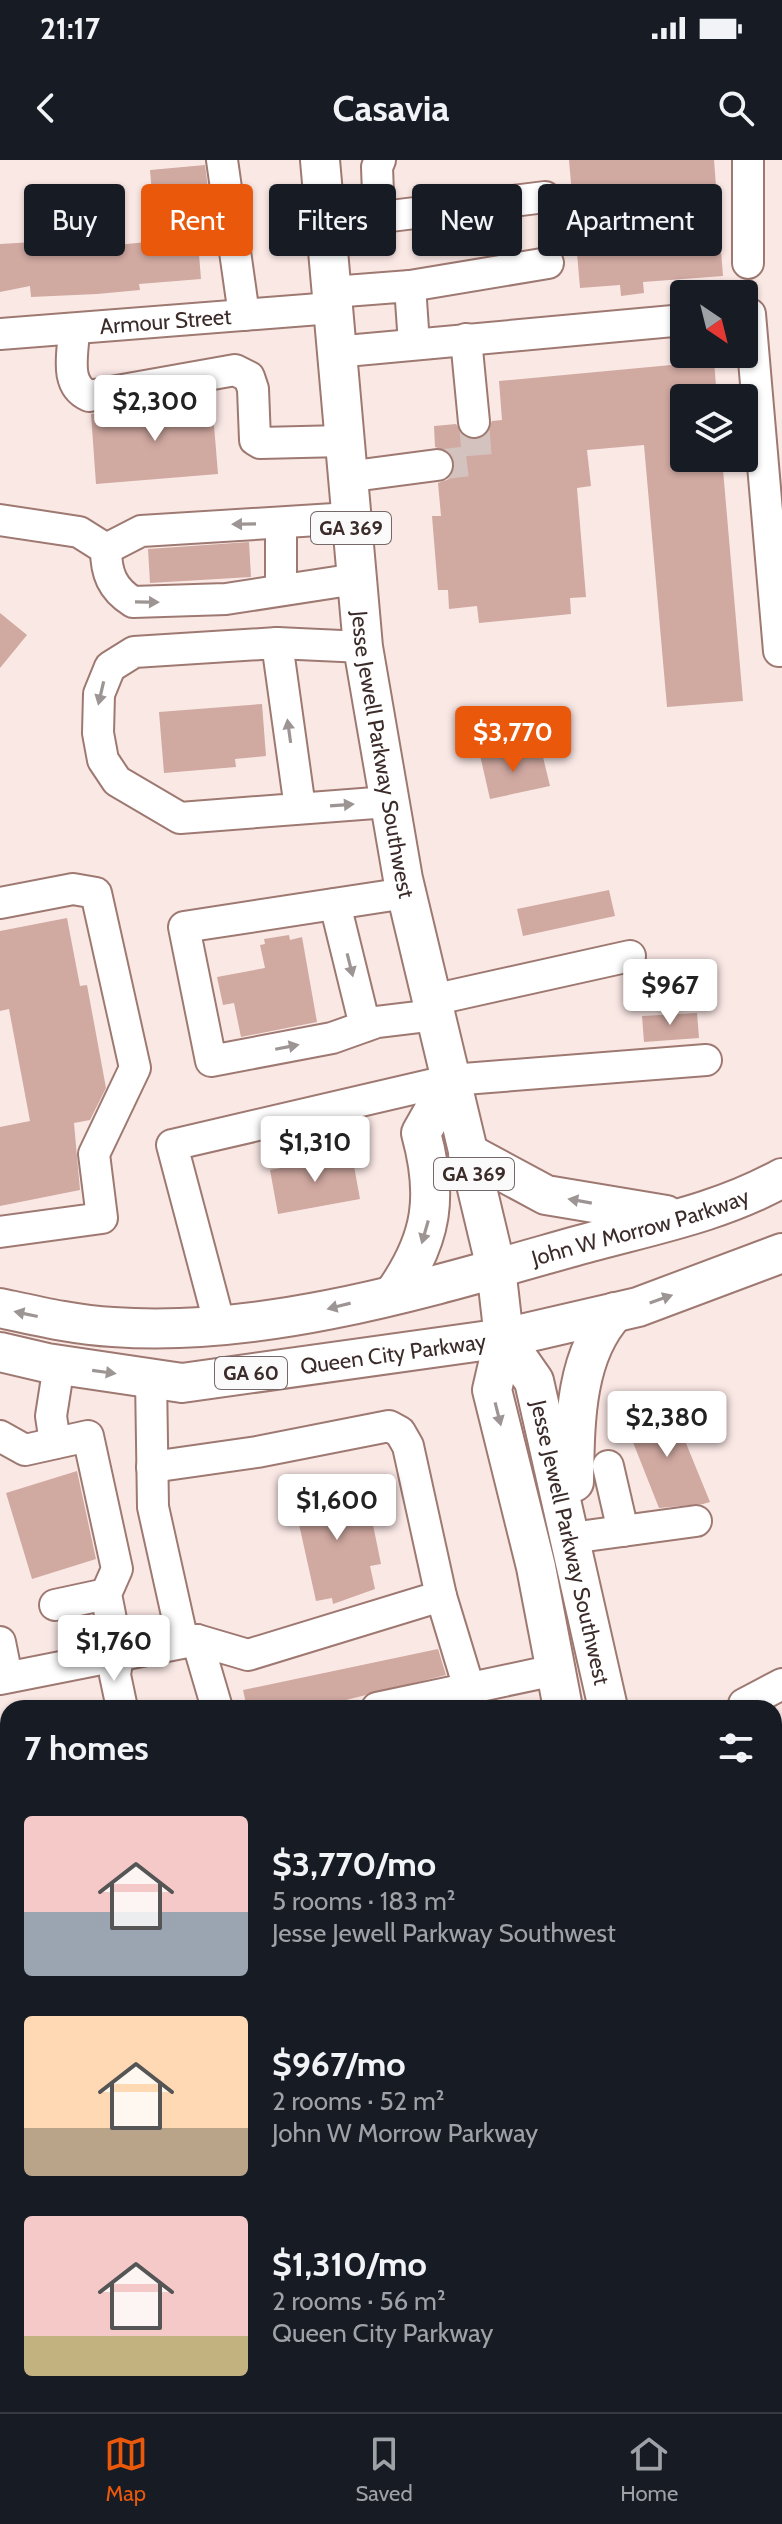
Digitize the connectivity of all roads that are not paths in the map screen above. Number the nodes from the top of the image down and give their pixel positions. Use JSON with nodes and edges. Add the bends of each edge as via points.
{"nodes":[{"id":1,"x":222,"y":160,"type":"edge"},
{"id":2,"x":320,"y":160,"type":"edge"},
{"id":3,"x":380,"y":160,"type":"edge"},
{"id":4,"x":748,"y":160,"type":"edge"},
{"id":5,"x":322,"y":184,"type":"edge"},
{"id":6,"x":378,"y":184,"type":"edge"},
{"id":7,"x":538,"y":198,"type":"edge"},
{"id":8,"x":396,"y":218,"type":"edge"},
{"id":9,"x":328,"y":256,"type":"edge"},
{"id":10,"x":548,"y":263,"type":"dead end"},
{"id":11,"x":748,"y":263,"type":"dead end"},
{"id":12,"x":410,"y":286,"type":"junction"},
{"id":13,"x":332,"y":300,"type":"junction"},
{"id":14,"x":244,"y":315,"type":"junction"},
{"id":15,"x":670,"y":321,"type":"edge"},
{"id":16,"x":74,"y":330,"type":"junction"},
{"id":17,"x":0,"y":334,"type":"edge"},
{"id":18,"x":466,"y":339,"type":"junction"},
{"id":19,"x":414,"y":344,"type":"junction"},
{"id":20,"x":335,"y":352,"type":"junction"},
{"id":21,"x":755,"y":368,"type":"edge"},
{"id":22,"x":474,"y":422,"type":"tunnel mouth"},
{"id":23,"x":344,"y":459,"type":"junction"},
{"id":24,"x":437,"y":465,"type":"tunnel mouth"},
{"id":25,"x":350,"y":518,"type":"junction"},
{"id":26,"x":0,"y":520,"type":"edge"},
{"id":27,"x":281,"y":524,"type":"junction"},
{"id":28,"x":106,"y":549,"type":"junction"},
{"id":29,"x":356,"y":579,"type":"junction"},
{"id":30,"x":281,"y":590,"type":"junction"},
{"id":31,"x":277,"y":643,"type":"junction"},
{"id":32,"x":363,"y":647,"type":"junction"},
{"id":33,"x":779,"y":651,"type":"dead end"},
{"id":34,"x":388,"y":802,"type":"junction"},
{"id":35,"x":300,"y":808,"type":"junction"},
{"id":36,"x":406,"y":893,"type":"junction"},
{"id":37,"x":0,"y":903,"type":"edge"},
{"id":38,"x":335,"y":904,"type":"junction"},
{"id":39,"x":630,"y":956,"type":"dead end"},
{"id":40,"x":433,"y":1007,"type":"junction"},
{"id":41,"x":365,"y":1026,"type":"junction"},
{"id":42,"x":706,"y":1060,"type":"dead end"},
{"id":43,"x":451,"y":1080,"type":"junction"},
{"id":44,"x":468,"y":1153,"type":"junction"},
{"id":45,"x":782,"y":1178,"type":"edge"},
{"id":46,"x":685,"y":1218,"type":"junction"},
{"id":47,"x":0,"y":1232,"type":"edge"},
{"id":48,"x":782,"y":1253,"type":"edge"},
{"id":49,"x":496,"y":1268,"type":"junction"},
{"id":50,"x":395,"y":1292,"type":"junction"},
{"id":51,"x":0,"y":1308,"type":"edge"},
{"id":52,"x":615,"y":1312,"type":"junction"},
{"id":53,"x":220,"y":1326,"type":"junction"},
{"id":54,"x":504,"y":1338,"type":"junction"},
{"id":55,"x":0,"y":1352,"type":"edge"},
{"id":56,"x":59,"y":1365,"type":"junction"},
{"id":57,"x":151,"y":1378,"type":"junction"},
{"id":58,"x":0,"y":1436,"type":"edge"},
{"id":59,"x":55,"y":1443,"type":"junction"},
{"id":60,"x":608,"y":1466,"type":"dead end"},
{"id":61,"x":152,"y":1467,"type":"junction"},
{"id":62,"x":696,"y":1521,"type":"dead end"},
{"id":63,"x":570,"y":1530,"type":"junction"},
{"id":64,"x":623,"y":1531,"type":"junction"},
{"id":65,"x":106,"y":1594,"type":"junction"},
{"id":66,"x":441,"y":1596,"type":"junction"},
{"id":67,"x":55,"y":1605,"type":"dead end"},
{"id":68,"x":190,"y":1641,"type":"junction"},
{"id":69,"x":0,"y":1642,"type":"edge"},
{"id":70,"x":118,"y":1655,"type":"junction"},
{"id":71,"x":555,"y":1670,"type":"junction"},
{"id":72,"x":3,"y":1678,"type":"edge"},
{"id":73,"x":782,"y":1684,"type":"edge"},
{"id":74,"x":475,"y":1696,"type":"edge"},
{"id":75,"x":120,"y":1700,"type":"edge"},
{"id":76,"x":214,"y":1700,"type":"edge"},
{"id":77,"x":442,"y":1700,"type":"edge"},
{"id":78,"x":561,"y":1700,"type":"edge"},
{"id":79,"x":606,"y":1700,"type":"edge"},
{"id":80,"x":752,"y":1700,"type":"edge"}],
"edges":[{"from":1,"to":14,"type":"street"},
{"from":2,"to":5,"type":"main road","name":"Jesse Jewell Parkway Southwest","number":"GA 369"},
{"from":3,"to":6,"type":"street"},
{"from":4,"to":11,"type":"street"},
{"from":7,"to":8,"type":"street"},
{"from":9,"to":13,"type":"main road","name":"Jesse Jewell Parkway Southwest","number":"GA 369"},
{"from":10,"to":12,"type":"street","name":"Armour Street"},
{"from":12,"to":13,"type":"street","name":"Armour Street"},
{"from":12,"to":19,"type":"street"},
{"from":13,"to":14,"type":"street","name":"Armour Street"},
{"from":13,"to":20,"type":"main road","name":"Jesse Jewell Parkway Southwest","number":"GA 369"},
{"from":14,"to":16,"type":"street","name":"Armour Street"},
{"from":15,"to":18,"type":"street"},
{"from":16,"to":17,"type":"street","name":"Armour Street"},
{"from":16,"to":23,"type":"street","via":[[72,379],[78,391],[89,396],[235,370],[249,377],[253,389],[255,440]]},
{"from":18,"to":19,"type":"street"},
{"from":18,"to":22,"type":"street"},
{"from":19,"to":20,"type":"street"},
{"from":20,"to":23,"type":"main road","name":"Jesse Jewell Parkway Southwest","number":"GA 369"},
{"from":21,"to":33,"type":"street"},
{"from":23,"to":24,"type":"street"},
{"from":23,"to":25,"type":"main road","name":"Jesse Jewell Parkway Southwest","number":"GA 369"},
{"from":25,"to":27,"type":"street"},
{"from":25,"to":29,"type":"main road","name":"Jesse Jewell Parkway Southwest","number":"GA 369"},
{"from":26,"to":28,"type":"street","via":[[79,532]]},
{"from":27,"to":28,"type":"street","one_way":true,"via":[[141,531]]},
{"from":27,"to":30,"type":"street"},
{"from":28,"to":30,"type":"street","one_way":true,"via":[[106,571],[133,602],[226,599]]},
{"from":29,"to":30,"type":"street"},
{"from":29,"to":32,"type":"main road","name":"Jesse Jewell Parkway Southwest","number":"GA 369"},
{"from":31,"to":32,"type":"street"},
{"from":35,"to":31,"type":"street","one_way":true},
{"from":31,"to":35,"type":"street","one_way":true,"via":[[134,652],[110,667],[99,694],[98,733],[103,760],[117,781],[180,818]]},
{"from":32,"to":34,"type":"main road","name":"Jesse Jewell Parkway Southwest","number":"GA 369"},
{"from":35,"to":34,"type":"street","one_way":true},
{"from":34,"to":36,"type":"main road","name":"Jesse Jewell Parkway Southwest","number":"GA 369"},
{"from":36,"to":38,"type":"street"},
{"from":36,"to":40,"type":"main road","name":"Jesse Jewell Parkway Southwest","number":"GA 369"},
{"from":37,"to":47,"type":"street","via":[[73,889],[96,893],[135,1068],[94,1154],[102,1218]]},
{"from":38,"to":41,"type":"street","one_way":true},
{"from":38,"to":41,"type":"street","one_way":true,"via":[[184,927],[211,1061],[332,1038]]},
{"from":39,"to":40,"type":"street"},
{"from":40,"to":41,"type":"street"},
{"from":40,"to":43,"type":"main road","name":"Jesse Jewell Parkway Southwest","number":"GA 369"},
{"from":42,"to":43,"type":"street"},
{"from":43,"to":44,"type":"main road","name":"Jesse Jewell Parkway Southwest","number":"GA 369"},
{"from":43,"to":50,"type":"main road","one_way":true,"via":[[421,1133],[432,1173],[431,1210],[423,1243]]},
{"from":43,"to":53,"type":"street","via":[[172,1145]]},
{"from":46,"to":44,"type":"main road","one_way":true,"via":[[546,1195]]},
{"from":44,"to":49,"type":"main road","name":"Jesse Jewell Parkway Southwest","number":"GA 369"},
{"from":45,"to":46,"type":"main road","name":"John W Morrow Parkway","via":[[703,1215]]},
{"from":46,"to":49,"type":"main road","name":"John W Morrow Parkway"},
{"from":52,"to":48,"type":"main road","one_way":true},
{"from":49,"to":50,"type":"main road","number":"GA 60"},
{"from":49,"to":54,"type":"main road","name":"Jesse Jewell Parkway Southwest","number":"GA 369"},
{"from":50,"to":53,"type":"main road","number":"GA 60","one_way":true},
{"from":53,"to":51,"type":"main road","number":"GA 60","one_way":true,"via":[[113,1327]]},
{"from":52,"to":54,"type":"main road"},
{"from":52,"to":63,"type":"main road","via":[[603,1326],[587,1367],[575,1429]]},
{"from":54,"to":57,"type":"main road","name":"Queen City Parkway","number":"GA 60","via":[[182,1383]]},
{"from":54,"to":63,"type":"main road","name":"Jesse Jewell Parkway Southwest","via":[[534,1381]]},
{"from":54,"to":71,"type":"main road","name":"Jesse Jewell Parkway Southwest","one_way":true,"via":[[492,1390],[536,1567]]},
{"from":55,"to":56,"type":"main road","name":"Queen City Parkway","number":"GA 60"},
{"from":56,"to":57,"type":"main road","name":"Queen City Parkway","number":"GA 60","one_way":true},
{"from":56,"to":59,"type":"street","via":[[51,1416]]},
{"from":57,"to":61,"type":"street"},
{"from":58,"to":59,"type":"street","via":[[25,1450]]},
{"from":59,"to":65,"type":"street","via":[[88,1436],[117,1569]]},
{"from":60,"to":64,"type":"street"},
{"from":61,"to":66,"type":"street","via":[[389,1426],[408,1446]]},
{"from":61,"to":68,"type":"street","via":[[153,1507]]},
{"from":62,"to":64,"type":"street"},
{"from":63,"to":64,"type":"street"},
{"from":63,"to":79,"type":"main road","name":"Jesse Jewell Parkway Southwest"},
{"from":65,"to":67,"type":"street"},
{"from":65,"to":70,"type":"street"},
{"from":66,"to":68,"type":"street","via":[[248,1655]]},
{"from":66,"to":74,"type":"street"},
{"from":68,"to":70,"type":"street"},
{"from":68,"to":76,"type":"street"},
{"from":69,"to":72,"type":"street"},
{"from":70,"to":72,"type":"street"},
{"from":70,"to":75,"type":"street","via":[[115,1675]]},
{"from":71,"to":74,"type":"street"},
{"from":71,"to":78,"type":"main road","name":"Jesse Jewell Parkway Southwest"},
{"from":73,"to":80,"type":"street"},
{"from":74,"to":77,"type":"street"}]}
